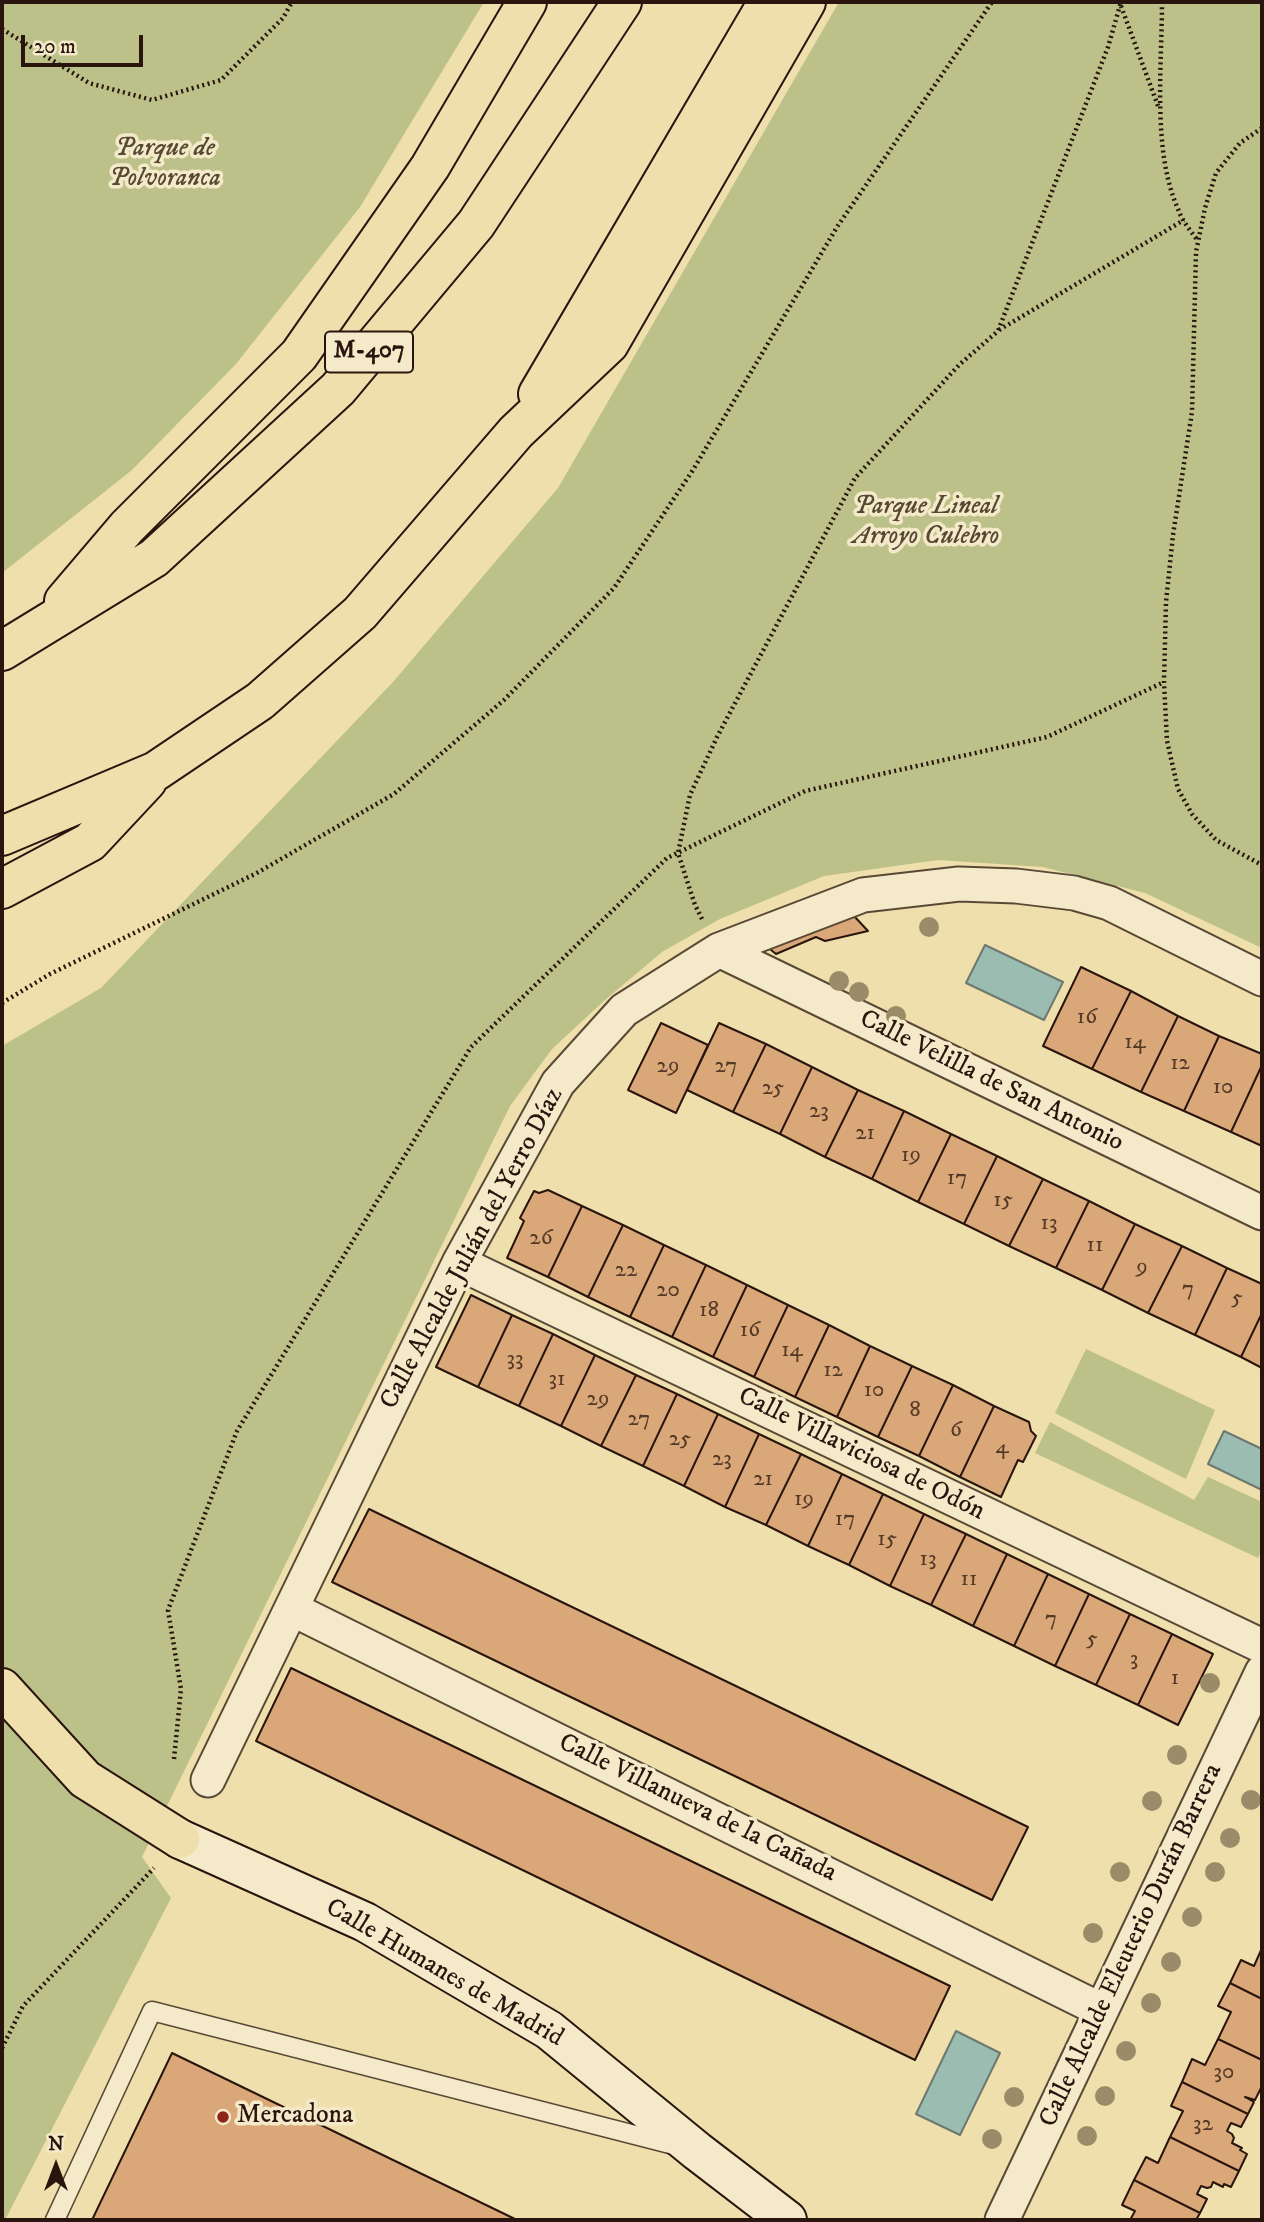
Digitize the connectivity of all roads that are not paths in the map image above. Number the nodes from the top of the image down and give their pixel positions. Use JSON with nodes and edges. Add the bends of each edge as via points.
{"nodes":[{"id":1,"x":527,"y":2,"type":"edge"},
{"id":2,"x":622,"y":2,"type":"edge"},
{"id":3,"x":768,"y":2,"type":"edge"},
{"id":4,"x":806,"y":2,"type":"edge"},
{"id":5,"x":516,"y":432,"type":"junction"},
{"id":6,"x":40,"y":630,"type":"junction"},
{"id":7,"x":2,"y":651,"type":"edge"},
{"id":8,"x":156,"y":771,"type":"junction"},
{"id":9,"x":2,"y":836,"type":"edge"},
{"id":10,"x":2,"y":889,"type":"edge"},
{"id":11,"x":719,"y":950,"type":"junction"},
{"id":12,"x":1262,"y":979,"type":"edge"},
{"id":13,"x":1262,"y":1213,"type":"edge"},
{"id":14,"x":459,"y":1263,"type":"junction"},
{"id":15,"x":292,"y":1609,"type":"junction"},
{"id":16,"x":1262,"y":1646,"type":"edge"},
{"id":17,"x":1262,"y":1672,"type":"edge"},
{"id":18,"x":2,"y":1688,"type":"edge"},
{"id":19,"x":208,"y":1780,"type":"dead end"},
{"id":20,"x":180,"y":1839,"type":"joint"},
{"id":21,"x":1101,"y":2010,"type":"junction"},
{"id":22,"x":697,"y":2151,"type":"junction"},
{"id":23,"x":55,"y":2220,"type":"edge"},
{"id":24,"x":787,"y":2220,"type":"edge"},
{"id":25,"x":1002,"y":2220,"type":"edge"}],
"edges":[{"from":1,"to":6,"type":"highway","number":"M-407","via":[[430,167],[299,355],[127,527]]},
{"from":2,"to":6,"type":"highway","number":"M-407","via":[[475,224],[338,389],[154,558]]},
{"from":3,"to":5,"type":"highway"},
{"from":4,"to":5,"type":"highway","via":[[609,344]]},
{"from":5,"to":8,"type":"highway","via":[[360,613],[260,701]]},
{"from":6,"to":7,"type":"highway","number":"M-407"},
{"from":8,"to":9,"type":"highway"},
{"from":8,"to":10,"type":"highway","via":[[90,842]]},
{"from":11,"to":12,"type":"street","name":"Calle Alcalde Julián del Yerro Díaz","via":[[863,895],[958,884],[1016,886],[1074,892],[1109,903]]},
{"from":11,"to":13,"type":"street","name":"Calle Velilla de San Antonio"},
{"from":11,"to":14,"type":"street","name":"Calle Alcalde Julián del Yerro Díaz","via":[[624,1010],[558,1083]]},
{"from":14,"to":15,"type":"street","name":"Calle Alcalde Julián del Yerro Díaz"},
{"from":14,"to":16,"type":"street","name":"Calle Villaviciosa de Odón"},
{"from":15,"to":19,"type":"street","name":"Calle Alcalde Julián del Yerro Díaz"},
{"from":15,"to":21,"type":"street","name":"Calle Villanueva de la Cañada"},
{"from":17,"to":21,"type":"street","name":"Calle Alcalde Eleuterio Durán Barrera"},
{"from":18,"to":20,"type":"highway","via":[[85,1779]]},
{"from":20,"to":22,"type":"street","name":"Calle Humanes de Madrid","via":[[365,1922],[549,2030]]},
{"from":21,"to":25,"type":"street","name":"Calle Alcalde Eleuterio Durán Barrera"},
{"from":22,"to":23,"type":"lane","via":[[152,2011]]},
{"from":22,"to":24,"type":"street","name":"Calle Humanes de Madrid"}]}
